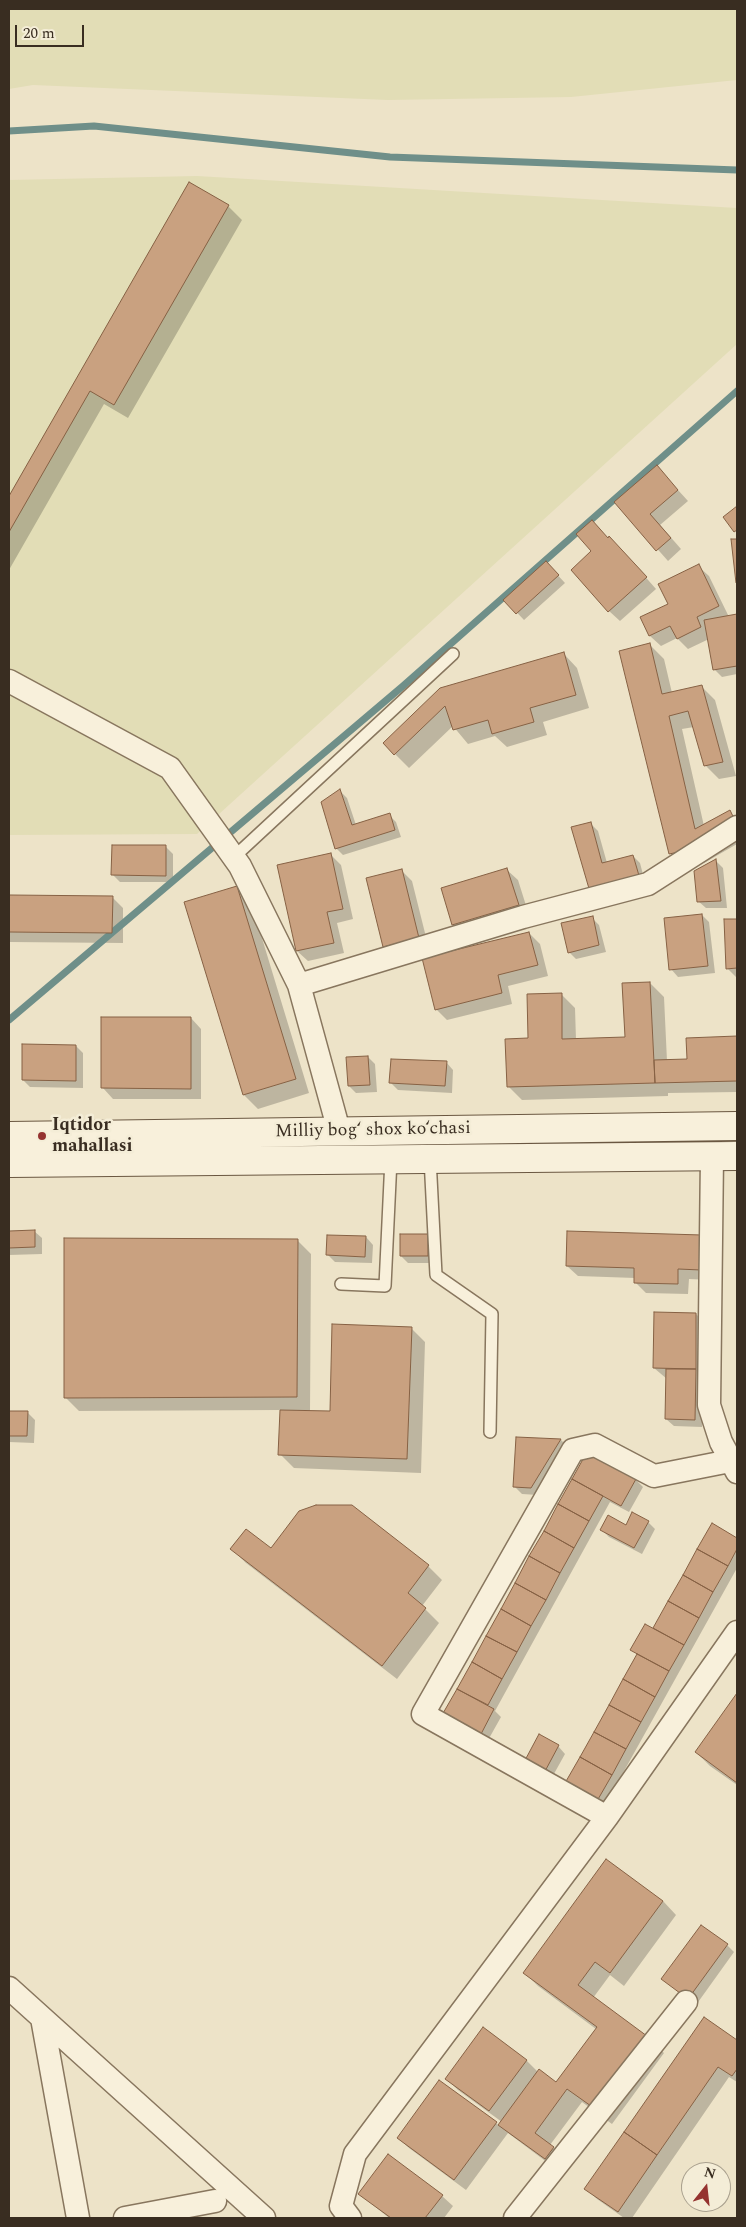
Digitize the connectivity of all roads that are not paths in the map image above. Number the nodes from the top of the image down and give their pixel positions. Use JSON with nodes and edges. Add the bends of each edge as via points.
{"nodes":[{"id":1,"x":453,"y":654,"type":"dead end"},
{"id":2,"x":9,"y":681,"type":"edge"},
{"id":3,"x":737,"y":827,"type":"edge"},
{"id":4,"x":225,"y":846,"type":"junction"},
{"id":5,"x":299,"y":985,"type":"junction"},
{"id":6,"x":737,"y":1126,"type":"edge"},
{"id":7,"x":339,"y":1131,"type":"junction"},
{"id":8,"x":9,"y":1136,"type":"edge"},
{"id":9,"x":725,"y":1156,"type":"edge"},
{"id":10,"x":430,"y":1158,"type":"junction"},
{"id":11,"x":391,"y":1159,"type":"junction"},
{"id":12,"x":9,"y":1164,"type":"edge"},
{"id":13,"x":341,"y":1284,"type":"dead end"},
{"id":14,"x":490,"y":1432,"type":"dead end"},
{"id":15,"x":734,"y":1466,"type":"edge"},
{"id":16,"x":737,"y":1632,"type":"edge"},
{"id":17,"x":607,"y":1817,"type":"junction"},
{"id":18,"x":9,"y":1988,"type":"edge"},
{"id":19,"x":686,"y":2002,"type":"dead end"},
{"id":20,"x":42,"y":2018,"type":"junction"},
{"id":21,"x":208,"y":2167,"type":"junction"},
{"id":22,"x":216,"y":2210,"type":"edge"},
{"id":23,"x":78,"y":2218,"type":"edge"},
{"id":24,"x":125,"y":2218,"type":"edge"},
{"id":25,"x":264,"y":2218,"type":"edge"},
{"id":26,"x":350,"y":2218,"type":"edge"},
{"id":27,"x":515,"y":2218,"type":"edge"}],
"edges":[{"from":1,"to":4,"type":"lane"},
{"from":2,"to":4,"type":"street","via":[[170,768]]},
{"from":3,"to":5,"type":"street","via":[[648,884],[523,917]]},
{"from":4,"to":5,"type":"street","via":[[240,866]]},
{"from":5,"to":7,"type":"street"},
{"from":6,"to":7,"type":"main road","name":"Milliy bog‘ shox ko‘chasi"},
{"from":7,"to":8,"type":"main road","name":"Milliy bog‘ shox ko‘chasi"},
{"from":9,"to":10,"type":"main road","name":"Milliy bog‘ shox ko‘chasi"},
{"from":9,"to":15,"type":"street","via":[[709,1405],[714,1424]]},
{"from":10,"to":11,"type":"main road","name":"Milliy bog‘ shox ko‘chasi"},
{"from":10,"to":14,"type":"lane","via":[[436,1276],[492,1314]]},
{"from":11,"to":12,"type":"main road","name":"Milliy bog‘ shox ko‘chasi"},
{"from":11,"to":13,"type":"lane","via":[[385,1286]]},
{"from":15,"to":17,"type":"street","via":[[654,1476],[595,1445],[573,1450],[423,1714]]},
{"from":16,"to":17,"type":"street"},
{"from":17,"to":26,"type":"street","via":[[355,2154],[341,2206]]},
{"from":18,"to":20,"type":"street"},
{"from":19,"to":27,"type":"street"},
{"from":20,"to":21,"type":"street"},
{"from":20,"to":23,"type":"street"},
{"from":21,"to":22,"type":"street"},
{"from":21,"to":25,"type":"street"},
{"from":22,"to":24,"type":"street"}]}
